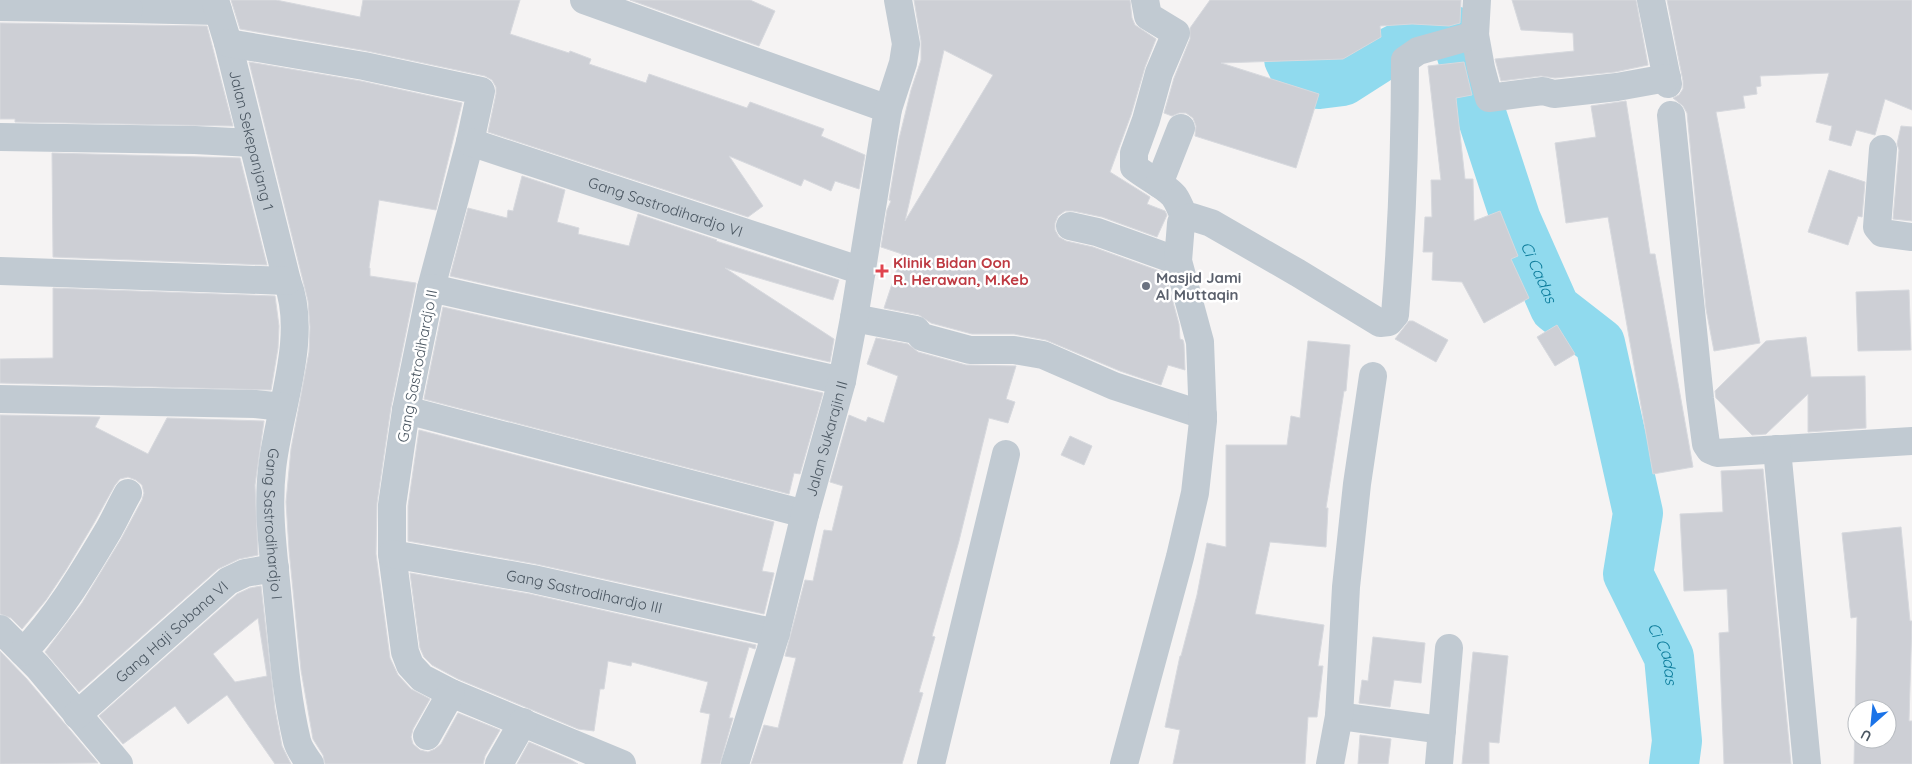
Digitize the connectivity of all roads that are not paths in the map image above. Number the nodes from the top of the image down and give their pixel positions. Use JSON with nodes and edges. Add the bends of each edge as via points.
{"nodes":[{"id":1,"x":584,"y":0,"type":"edge"},
{"id":2,"x":898,"y":0,"type":"edge"},
{"id":3,"x":1145,"y":0,"type":"edge"},
{"id":4,"x":1478,"y":0,"type":"edge"},
{"id":5,"x":1651,"y":0,"type":"edge"},
{"id":6,"x":129,"y":4,"type":"edge"},
{"id":7,"x":217,"y":6,"type":"edge"},
{"id":8,"x":0,"y":7,"type":"edge"},
{"id":9,"x":1462,"y":38,"type":"junction"},
{"id":10,"x":228,"y":43,"type":"junction"},
{"id":11,"x":888,"y":109,"type":"junction"},
{"id":12,"x":1671,"y":115,"type":"dead end"},
{"id":13,"x":1181,"y":128,"type":"dead end"},
{"id":14,"x":0,"y":137,"type":"edge"},
{"id":15,"x":470,"y":142,"type":"junction"},
{"id":16,"x":252,"y":143,"type":"junction"},
{"id":17,"x":1883,"y":149,"type":"dead end"},
{"id":18,"x":1159,"y":184,"type":"junction"},
{"id":19,"x":1185,"y":219,"type":"junction"},
{"id":20,"x":1070,"y":226,"type":"dead end"},
{"id":21,"x":1912,"y":237,"type":"edge"},
{"id":22,"x":1178,"y":261,"type":"junction"},
{"id":23,"x":0,"y":271,"type":"edge"},
{"id":24,"x":862,"y":271,"type":"junction"},
{"id":25,"x":287,"y":281,"type":"junction"},
{"id":26,"x":431,"y":288,"type":"junction"},
{"id":27,"x":854,"y":318,"type":"junction"},
{"id":28,"x":1373,"y":376,"type":"dead end"},
{"id":29,"x":842,"y":381,"type":"junction"},
{"id":30,"x":0,"y":399,"type":"edge"},
{"id":31,"x":283,"y":407,"type":"junction"},
{"id":32,"x":406,"y":410,"type":"junction"},
{"id":33,"x":1203,"y":415,"type":"junction"},
{"id":34,"x":1912,"y":440,"type":"edge"},
{"id":35,"x":1777,"y":449,"type":"junction"},
{"id":36,"x":1006,"y":454,"type":"dead end"},
{"id":37,"x":128,"y":493,"type":"dead end"},
{"id":38,"x":805,"y":514,"type":"junction"},
{"id":39,"x":392,"y":554,"type":"junction"},
{"id":40,"x":275,"y":568,"type":"junction"},
{"id":41,"x":0,"y":629,"type":"edge"},
{"id":42,"x":776,"y":633,"type":"junction"},
{"id":43,"x":1449,"y":648,"type":"dead end"},
{"id":44,"x":23,"y":652,"type":"junction"},
{"id":45,"x":451,"y":692,"type":"junction"},
{"id":46,"x":77,"y":715,"type":"junction"},
{"id":47,"x":1339,"y":716,"type":"junction"},
{"id":48,"x":522,"y":722,"type":"junction"},
{"id":49,"x":1442,"y":730,"type":"junction"},
{"id":50,"x":427,"y":736,"type":"dead end"},
{"id":51,"x":119,"y":764,"type":"edge"},
{"id":52,"x":310,"y":764,"type":"edge"},
{"id":53,"x":499,"y":764,"type":"edge"},
{"id":54,"x":622,"y":764,"type":"edge"},
{"id":55,"x":735,"y":764,"type":"edge"},
{"id":56,"x":931,"y":764,"type":"edge"},
{"id":57,"x":1124,"y":764,"type":"edge"},
{"id":58,"x":1330,"y":764,"type":"edge"},
{"id":59,"x":1439,"y":764,"type":"edge"},
{"id":60,"x":1807,"y":764,"type":"edge"}],
"edges":[{"from":1,"to":11,"type":"street"},
{"from":2,"to":11,"type":"street","name":"Jalan Sukarajin II","via":[[906,44]]},
{"from":3,"to":18,"type":"street","via":[[1148,16],[1176,33],[1159,73],[1134,153],[1134,167]]},
{"from":4,"to":9,"type":"street"},
{"from":5,"to":9,"type":"street","via":[[1668,81],[1554,94],[1543,90],[1489,98],[1481,68]]},
{"from":6,"to":7,"type":"street"},
{"from":6,"to":8,"type":"street"},
{"from":7,"to":10,"type":"street","name":"Jalan Sekepanjang 1"},
{"from":9,"to":19,"type":"street","via":[[1418,51],[1405,60],[1401,238],[1394,315],[1389,322],[1380,323],[1211,223],[1192,217]]},
{"from":10,"to":15,"type":"street","name":"Gang Sastrodihardjo II","via":[[364,66],[481,91]]},
{"from":10,"to":16,"type":"street","name":"Jalan Sekepanjang 1"},
{"from":11,"to":24,"type":"street","name":"Jalan Sukarajin II"},
{"from":12,"to":35,"type":"street","via":[[1706,444],[1717,453]]},
{"from":13,"to":18,"type":"street"},
{"from":14,"to":16,"type":"street"},
{"from":15,"to":24,"type":"street","name":"Gang Sastrodihardjo VI"},
{"from":15,"to":26,"type":"street","name":"Gang Sastrodihardjo II"},
{"from":16,"to":25,"type":"street","name":"Jalan Sekepanjang 1"},
{"from":17,"to":21,"type":"street","via":[[1877,228],[1882,233]]},
{"from":18,"to":19,"type":"street","via":[[1174,196]]},
{"from":19,"to":22,"type":"street","via":[[1181,223]]},
{"from":20,"to":22,"type":"street","via":[[1097,232]]},
{"from":22,"to":33,"type":"street","via":[[1200,342]]},
{"from":23,"to":25,"type":"street"},
{"from":24,"to":27,"type":"street","name":"Jalan Sukarajin II"},
{"from":25,"to":31,"type":"street","name":"Gang Sastrodihardjo I","via":[[295,314],[292,357]]},
{"from":26,"to":29,"type":"street"},
{"from":26,"to":32,"type":"street","name":"Gang Sastrodihardjo II"},
{"from":27,"to":29,"type":"street","name":"Jalan Sukarajin II"},
{"from":27,"to":33,"type":"street","via":[[916,330],[922,337],[970,350],[1014,350],[1043,355],[1114,386]]},
{"from":28,"to":47,"type":"street","via":[[1351,535]]},
{"from":29,"to":38,"type":"street","name":"Jalan Sukarajin II"},
{"from":30,"to":31,"type":"street"},
{"from":31,"to":40,"type":"street","name":"Gang Sastrodihardjo I","via":[[272,469],[271,528]]},
{"from":32,"to":38,"type":"street"},
{"from":32,"to":39,"type":"street","name":"Gang Sastrodihardjo II","via":[[392,505]]},
{"from":33,"to":57,"type":"street","via":[[1195,493]]},
{"from":34,"to":35,"type":"street"},
{"from":35,"to":60,"type":"street"},
{"from":36,"to":56,"type":"street"},
{"from":37,"to":44,"type":"street","via":[[52,618]]},
{"from":38,"to":42,"type":"street","name":"Jalan Sukarajin II"},
{"from":39,"to":42,"type":"street","name":"Gang Sastrodihardjo III","via":[[534,579]]},
{"from":39,"to":45,"type":"street","name":"Gang Sastrodihardjo II","via":[[405,652],[410,665],[422,678]]},
{"from":40,"to":46,"type":"street","name":"Gang Haji Sobana VI","via":[[245,573],[228,581]]},
{"from":40,"to":52,"type":"street","name":"Gang Sastrodihardjo I","via":[[286,680],[298,742]]},
{"from":41,"to":44,"type":"street"},
{"from":42,"to":55,"type":"street","name":"Jalan Sukarajin II"},
{"from":43,"to":49,"type":"street"},
{"from":44,"to":46,"type":"street"},
{"from":45,"to":48,"type":"street","name":"Gang Sastrodihardjo II"},
{"from":45,"to":50,"type":"street"},
{"from":46,"to":51,"type":"street"},
{"from":47,"to":49,"type":"street"},
{"from":47,"to":58,"type":"street"},
{"from":48,"to":53,"type":"street"},
{"from":48,"to":54,"type":"street","name":"Gang Sastrodihardjo II"},
{"from":49,"to":59,"type":"street"}]}
